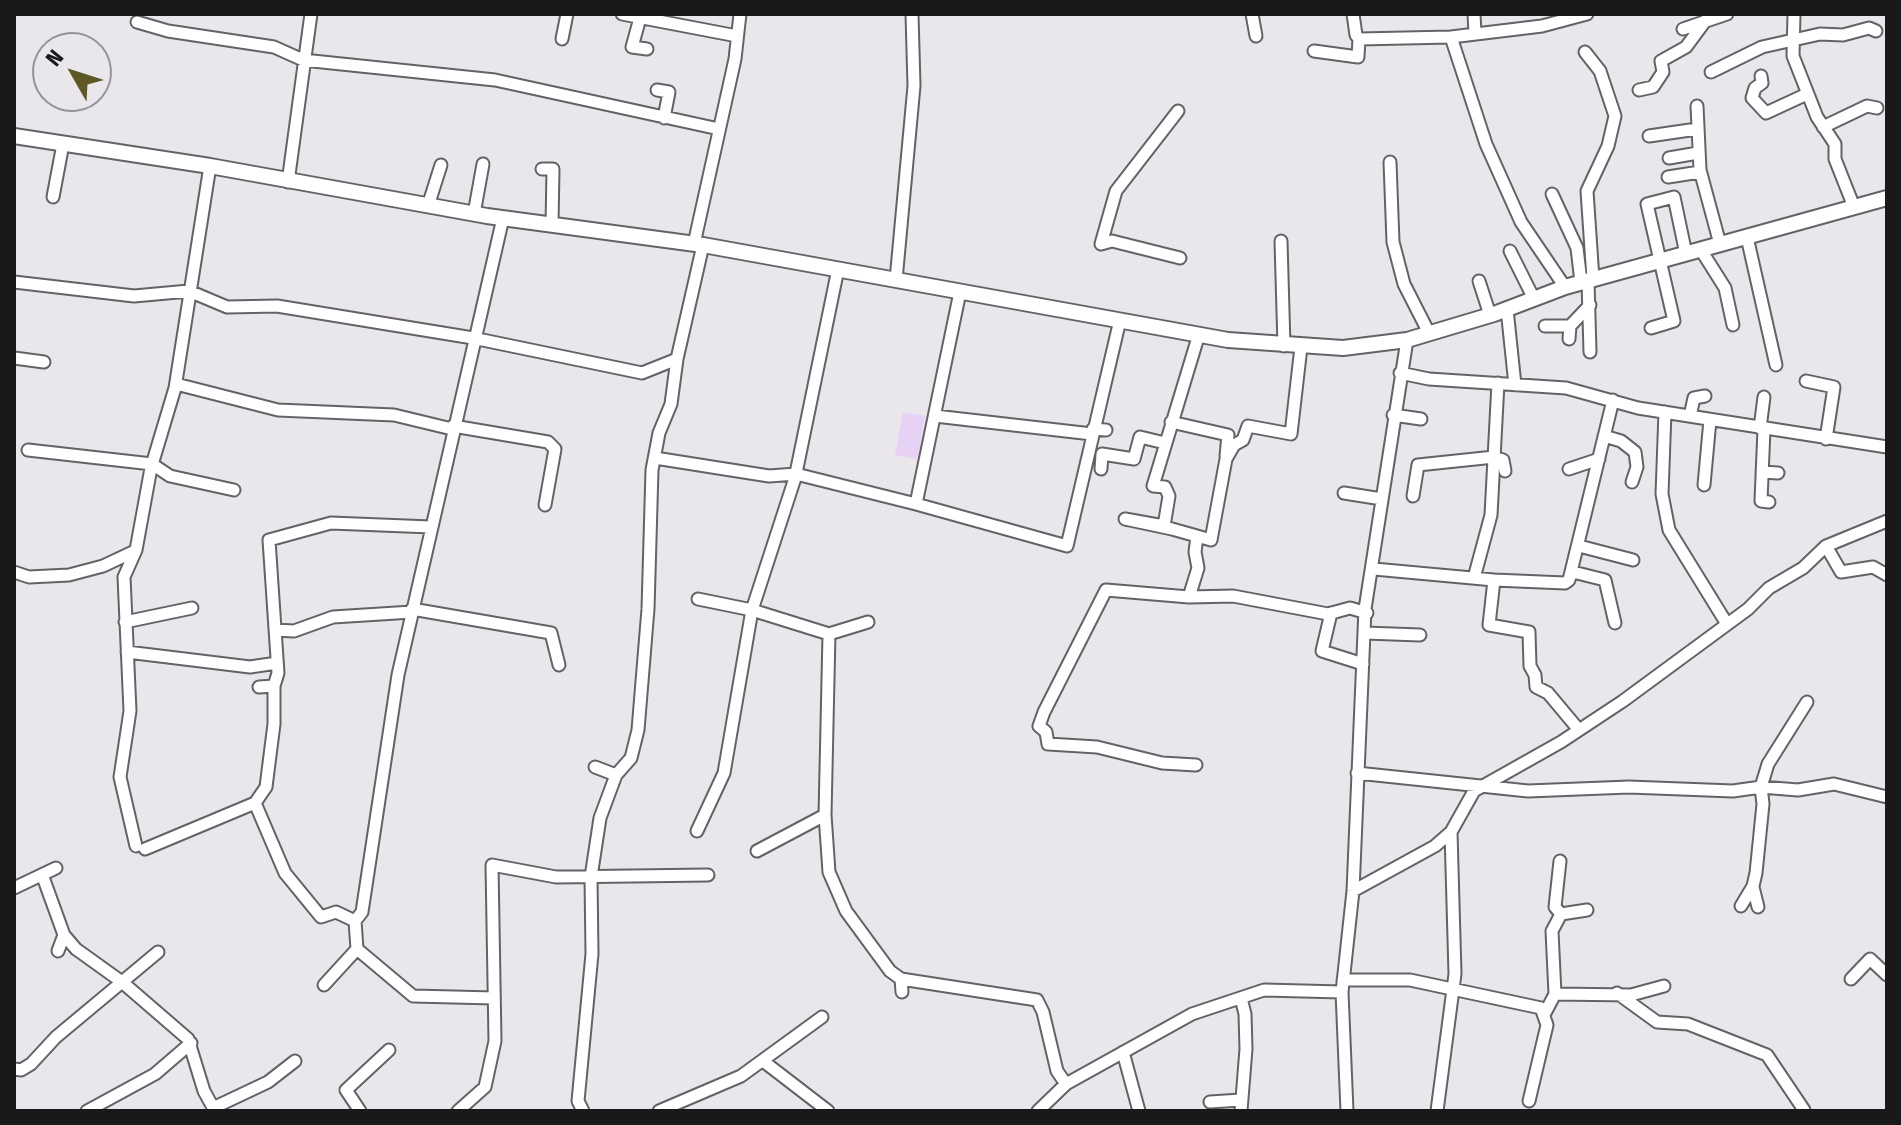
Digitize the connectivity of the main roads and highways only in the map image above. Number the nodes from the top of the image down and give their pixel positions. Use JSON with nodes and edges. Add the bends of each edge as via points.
{"nodes":[{"id":1,"x":14,"y":136,"type":"edge"},
{"id":2,"x":1887,"y":198,"type":"edge"}],
"edges":[{"from":1,"to":2,"type":"main road","via":[[474,214],[699,244],[1199,334],[1301,347],[1407,340],[1565,287]]}]}
